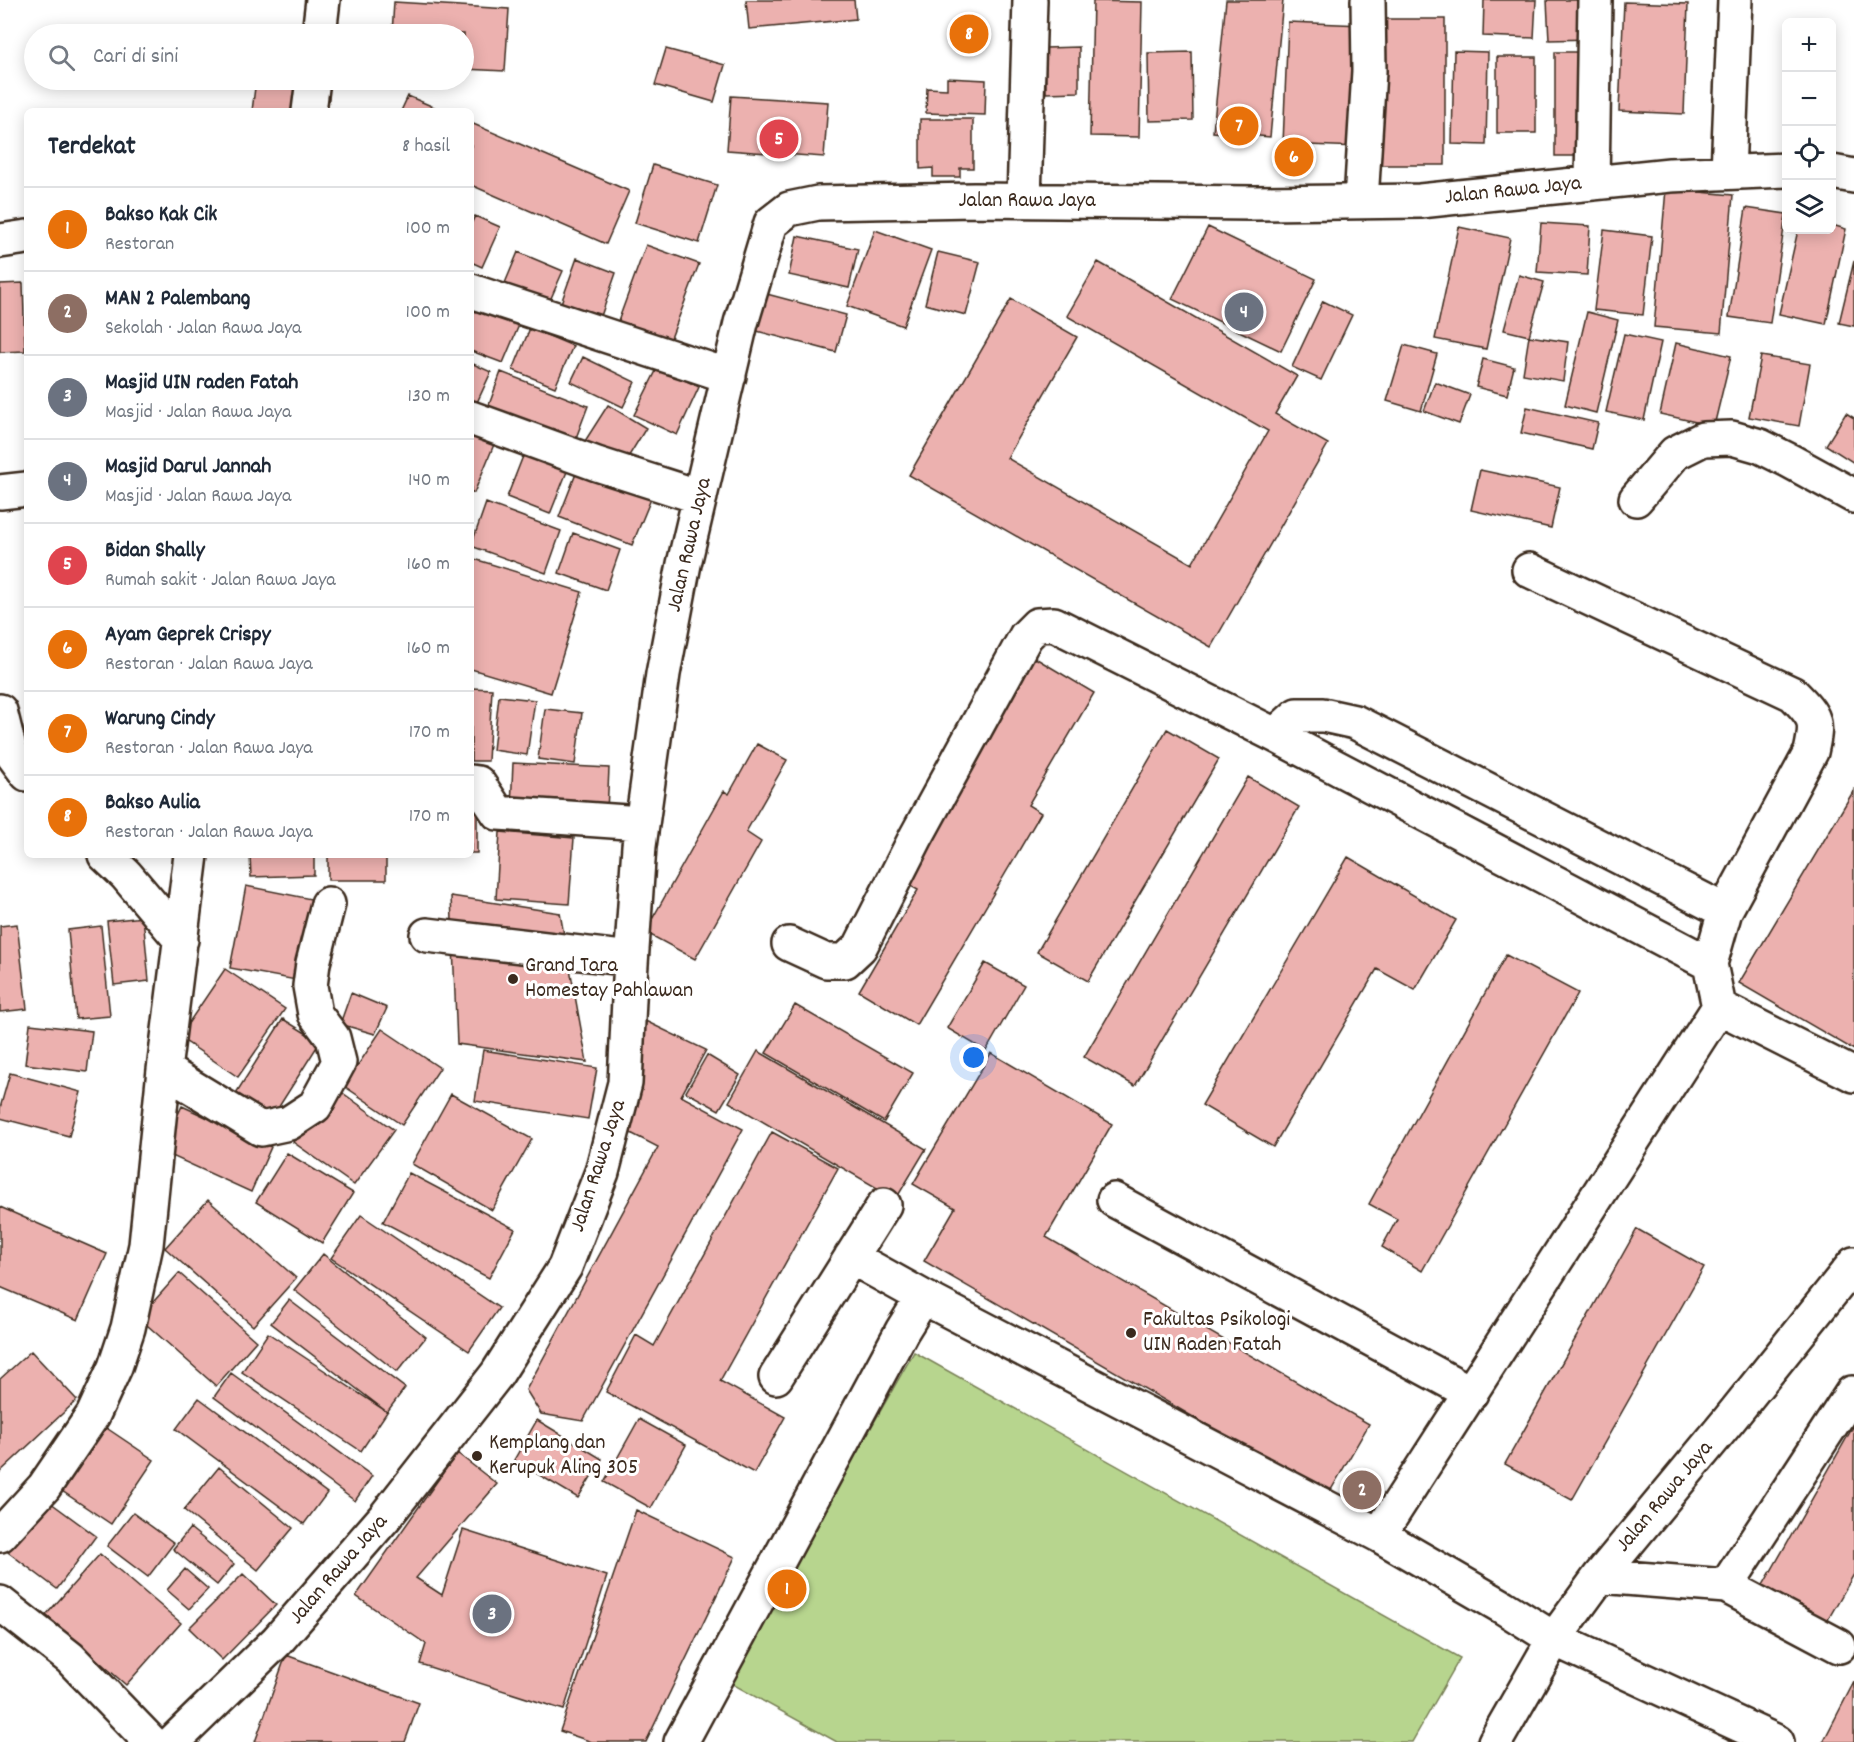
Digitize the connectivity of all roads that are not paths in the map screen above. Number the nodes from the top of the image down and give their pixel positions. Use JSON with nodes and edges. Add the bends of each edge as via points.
{"nodes":[{"id":1,"x":323,"y":0,"type":"edge"},
{"id":2,"x":1030,"y":0,"type":"edge"},
{"id":3,"x":1368,"y":0,"type":"edge"},
{"id":4,"x":1595,"y":0,"type":"edge"},
{"id":5,"x":1735,"y":0,"type":"edge"},
{"id":6,"x":320,"y":24,"type":"edge"},
{"id":7,"x":312,"y":90,"type":"edge"},
{"id":8,"x":309,"y":108,"type":"edge"},
{"id":9,"x":1782,"y":170,"type":"edge"},
{"id":10,"x":1728,"y":172,"type":"junction"},
{"id":11,"x":1836,"y":173,"type":"edge"},
{"id":12,"x":1854,"y":176,"type":"edge"},
{"id":13,"x":1592,"y":183,"type":"junction"},
{"id":14,"x":1024,"y":200,"type":"junction"},
{"id":15,"x":1361,"y":201,"type":"junction"},
{"id":16,"x":24,"y":237,"type":"edge"},
{"id":17,"x":0,"y":241,"type":"edge"},
{"id":18,"x":474,"y":292,"type":"edge"},
{"id":19,"x":729,"y":376,"type":"junction"},
{"id":20,"x":474,"y":419,"type":"edge"},
{"id":21,"x":24,"y":489,"type":"edge"},
{"id":22,"x":0,"y":492,"type":"edge"},
{"id":23,"x":1854,"y":496,"type":"edge"},
{"id":24,"x":700,"y":497,"type":"junction"},
{"id":25,"x":1636,"y":500,"type":"dead end"},
{"id":26,"x":1529,"y":570,"type":"dead end"},
{"id":27,"x":0,"y":711,"type":"edge"},
{"id":28,"x":1275,"y":735,"type":"junction"},
{"id":29,"x":24,"y":770,"type":"edge"},
{"id":30,"x":474,"y":782,"type":"edge"},
{"id":31,"x":641,"y":823,"type":"junction"},
{"id":32,"x":108,"y":858,"type":"edge"},
{"id":33,"x":191,"y":858,"type":"edge"},
{"id":34,"x":328,"y":904,"type":"dead end"},
{"id":35,"x":1725,"y":911,"type":"junction"},
{"id":36,"x":427,"y":936,"type":"dead end"},
{"id":37,"x":181,"y":940,"type":"junction"},
{"id":38,"x":789,"y":944,"type":"dead end"},
{"id":39,"x":631,"y":959,"type":"junction"},
{"id":40,"x":1710,"y":964,"type":"junction"},
{"id":41,"x":1719,"y":1007,"type":"junction"},
{"id":42,"x":164,"y":1070,"type":"junction"},
{"id":43,"x":1854,"y":1075,"type":"edge"},
{"id":44,"x":1114,"y":1200,"type":"dead end"},
{"id":45,"x":884,"y":1205,"type":"dead end"},
{"id":46,"x":851,"y":1257,"type":"junction"},
{"id":47,"x":1854,"y":1264,"type":"edge"},
{"id":48,"x":923,"y":1297,"type":"junction"},
{"id":49,"x":776,"y":1377,"type":"dead end"},
{"id":50,"x":1471,"y":1393,"type":"junction"},
{"id":51,"x":1852,"y":1393,"type":"dead end"},
{"id":52,"x":0,"y":1535,"type":"edge"},
{"id":53,"x":1379,"y":1535,"type":"junction"},
{"id":54,"x":1600,"y":1576,"type":"junction"},
{"id":55,"x":1726,"y":1586,"type":"junction"},
{"id":56,"x":0,"y":1603,"type":"edge"},
{"id":57,"x":1554,"y":1639,"type":"junction"},
{"id":58,"x":1839,"y":1646,"type":"dead end"},
{"id":59,"x":151,"y":1742,"type":"edge"},
{"id":60,"x":173,"y":1742,"type":"edge"},
{"id":61,"x":681,"y":1742,"type":"edge"},
{"id":62,"x":1495,"y":1742,"type":"edge"},
{"id":63,"x":1777,"y":1742,"type":"edge"}],
"edges":[{"from":1,"to":6,"type":"street"},
{"from":2,"to":14,"type":"street"},
{"from":3,"to":15,"type":"street","via":[[1369,70]]},
{"from":4,"to":13,"type":"street"},
{"from":5,"to":10,"type":"street"},
{"from":7,"to":8,"type":"street"},
{"from":9,"to":10,"type":"street","name":"Jalan Rawa Jaya"},
{"from":10,"to":13,"type":"street","name":"Jalan Rawa Jaya"},
{"from":11,"to":12,"type":"street"},
{"from":13,"to":15,"type":"street","name":"Jalan Rawa Jaya","via":[[1420,201]]},
{"from":14,"to":15,"type":"street","name":"Jalan Rawa Jaya"},
{"from":14,"to":19,"type":"street","name":"Jalan Rawa Jaya","via":[[818,203],[789,208],[771,223]]},
{"from":16,"to":17,"type":"street"},
{"from":18,"to":19,"type":"street"},
{"from":19,"to":24,"type":"street","name":"Jalan Rawa Jaya"},
{"from":20,"to":24,"type":"street"},
{"from":21,"to":22,"type":"street"},
{"from":23,"to":25,"type":"street","via":[[1770,451],[1732,438],[1702,439],[1674,453]]},
{"from":24,"to":31,"type":"street","name":"Jalan Rawa Jaya","via":[[663,674]]},
{"from":26,"to":35,"type":"street","via":[[1793,694],[1811,712],[1816,729],[1811,752]]},
{"from":27,"to":29,"type":"street","via":[[10,751]]},
{"from":28,"to":35,"type":"street","via":[[1297,715],[1323,715],[1355,722]]},
{"from":28,"to":38,"type":"street","via":[[1054,624],[1037,624],[1026,636],[860,947],[845,961],[826,961]]},
{"from":28,"to":40,"type":"street"},
{"from":30,"to":31,"type":"street","via":[[498,813]]},
{"from":31,"to":39,"type":"street","name":"Jalan Rawa Jaya"},
{"from":32,"to":37,"type":"street"},
{"from":33,"to":37,"type":"street"},
{"from":34,"to":42,"type":"street","via":[[310,986],[315,1014],[333,1038],[339,1062],[315,1106],[289,1123],[261,1129]]},
{"from":35,"to":40,"type":"street"},
{"from":36,"to":39,"type":"street"},
{"from":37,"to":42,"type":"street"},
{"from":39,"to":60,"type":"street","name":"Jalan Rawa Jaya","via":[[625,1083],[602,1172],[565,1267],[498,1374],[385,1517],[277,1641]]},
{"from":40,"to":41,"type":"street"},
{"from":41,"to":43,"type":"street"},
{"from":41,"to":50,"type":"street"},
{"from":42,"to":52,"type":"street","via":[[146,1245],[115,1367],[93,1415],[44,1488]]},
{"from":44,"to":50,"type":"street"},
{"from":45,"to":46,"type":"street"},
{"from":46,"to":48,"type":"street"},
{"from":46,"to":49,"type":"street"},
{"from":47,"to":54,"type":"street","name":"Jalan Rawa Jaya"},
{"from":48,"to":53,"type":"street"},
{"from":48,"to":61,"type":"street"},
{"from":50,"to":53,"type":"street"},
{"from":51,"to":55,"type":"street"},
{"from":53,"to":57,"type":"street"},
{"from":54,"to":55,"type":"street"},
{"from":54,"to":57,"type":"street","name":"Jalan Rawa Jaya"},
{"from":55,"to":58,"type":"street"},
{"from":56,"to":59,"type":"street","via":[[70,1658]]},
{"from":57,"to":62,"type":"street","name":"Jalan Rawa Jaya"},
{"from":57,"to":63,"type":"street"}]}
